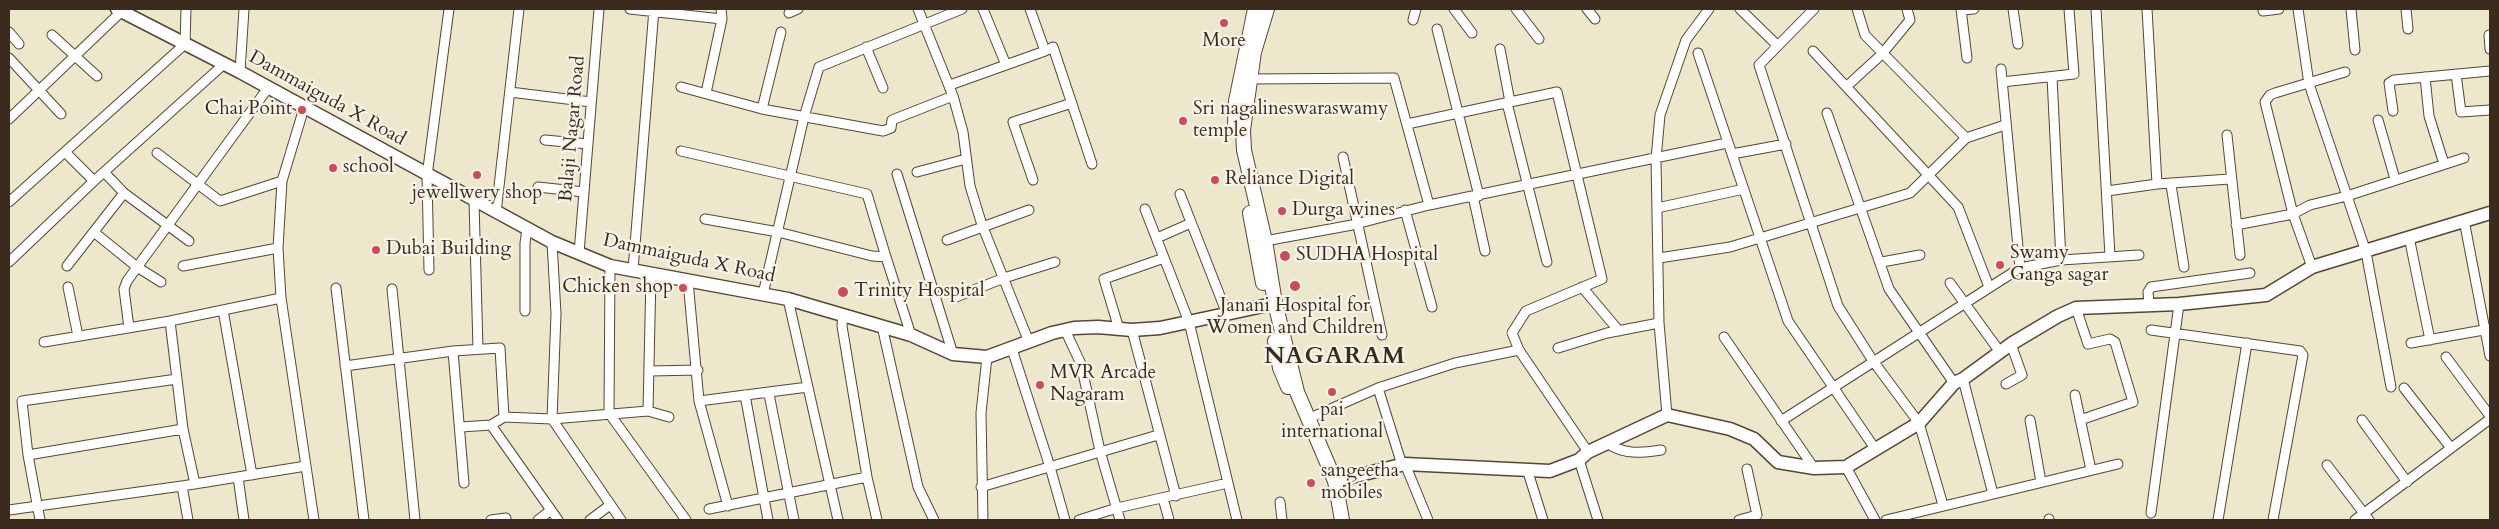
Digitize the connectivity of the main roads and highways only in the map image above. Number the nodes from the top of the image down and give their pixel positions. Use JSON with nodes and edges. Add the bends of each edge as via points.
{"nodes":[{"id":1,"x":1255,"y":9,"type":"edge"},
{"id":2,"x":1267,"y":9,"type":"edge"},
{"id":3,"x":1272,"y":304,"type":"junction"},
{"id":4,"x":1333,"y":520,"type":"edge"},
{"id":5,"x":1342,"y":520,"type":"edge"}],
"edges":[{"from":1,"to":3,"type":"main road","via":[[1236,101],[1235,149]]},
{"from":2,"to":3,"type":"main road","via":[[1254,52],[1243,130],[1244,150],[1265,241]]},
{"from":3,"to":4,"type":"main road","via":[[1280,368],[1315,450],[1327,486]]},
{"from":3,"to":5,"type":"main road","via":[[1297,392],[1335,481]]}]}
